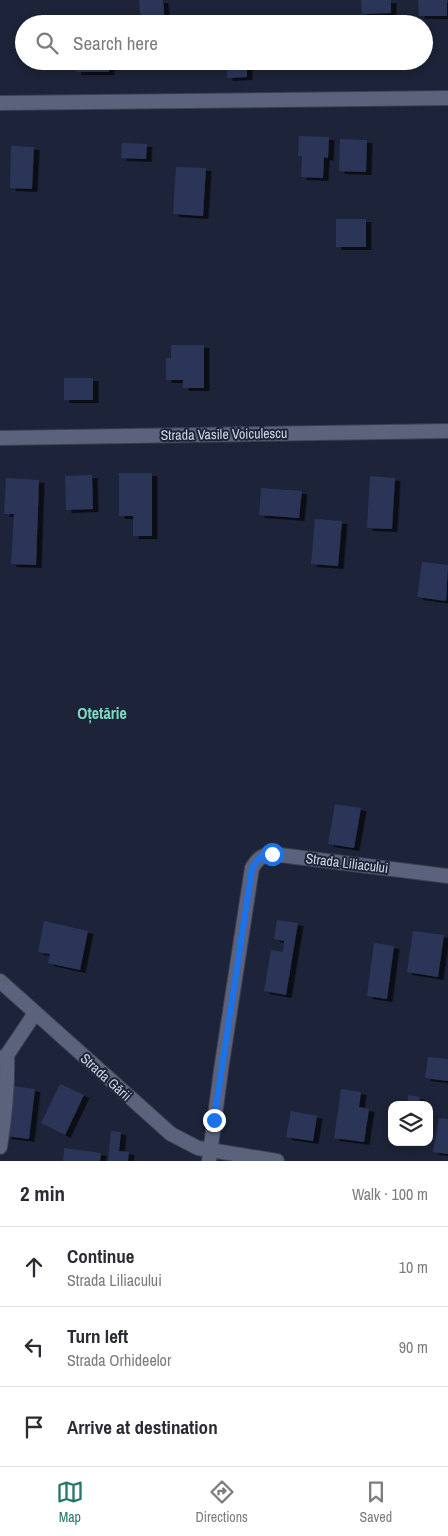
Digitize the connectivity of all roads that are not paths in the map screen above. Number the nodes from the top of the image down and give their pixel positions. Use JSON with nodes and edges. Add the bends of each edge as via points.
{"nodes":[{"id":1,"x":448,"y":98,"type":"edge"},
{"id":2,"x":0,"y":103,"type":"edge"},
{"id":3,"x":448,"y":431,"type":"edge"},
{"id":4,"x":0,"y":438,"type":"edge"},
{"id":5,"x":448,"y":876,"type":"edge"},
{"id":6,"x":0,"y":981,"type":"edge"},
{"id":7,"x":35,"y":1012,"type":"junction"},
{"id":8,"x":4,"y":1057,"type":"edge"},
{"id":9,"x":0,"y":1147,"type":"edge"},
{"id":10,"x":213,"y":1157,"type":"edge"},
{"id":11,"x":277,"y":1161,"type":"edge"}],
"edges":[{"from":1,"to":2,"type":"street"},
{"from":3,"to":4,"type":"street","name":"Strada Vasile Voiculescu"},
{"from":5,"to":10,"type":"street","name":"Strada Liliacului","via":[[272,854],[260,857],[252,868],[221,1070]]},
{"from":6,"to":7,"type":"street","name":"Strada Gării"},
{"from":7,"to":8,"type":"street"},
{"from":7,"to":10,"type":"street","name":"Strada Gării","via":[[164,1128]]},
{"from":8,"to":9,"type":"street","via":[[7,1090]]},
{"from":10,"to":11,"type":"street","name":"Strada Gării"}]}
